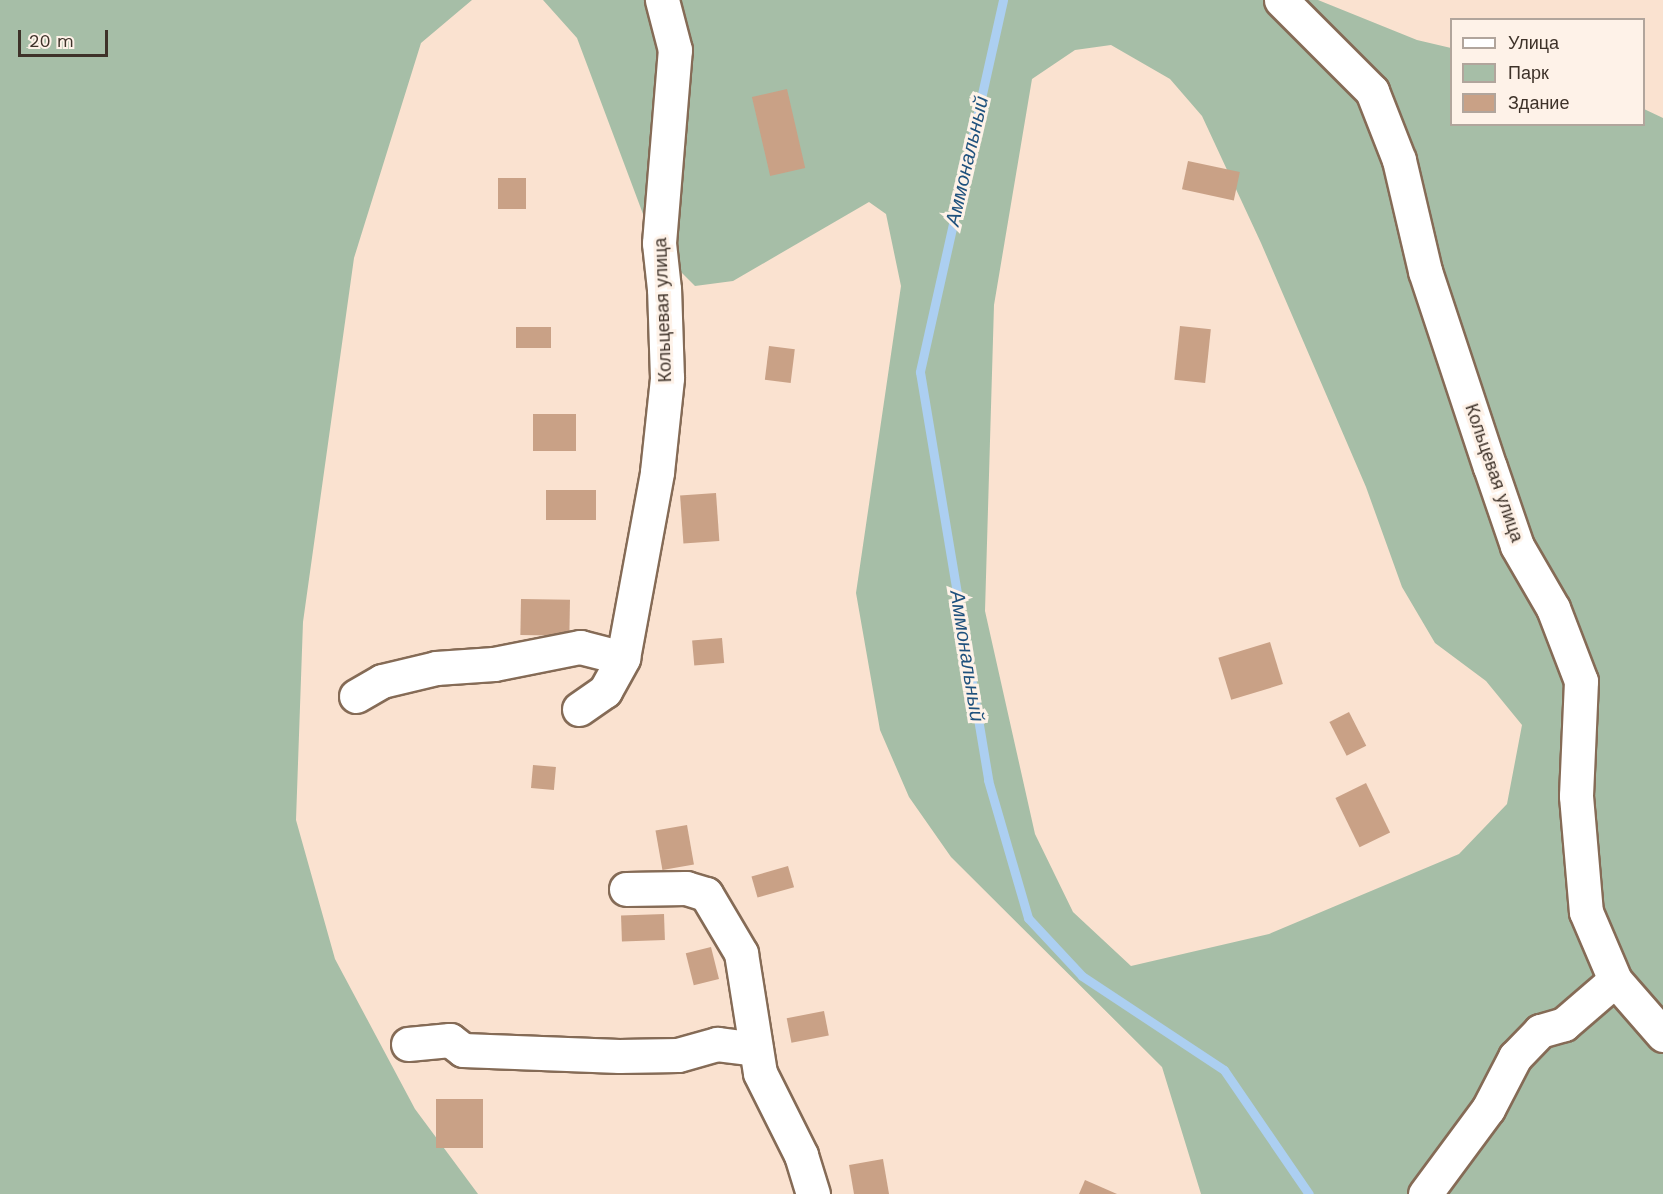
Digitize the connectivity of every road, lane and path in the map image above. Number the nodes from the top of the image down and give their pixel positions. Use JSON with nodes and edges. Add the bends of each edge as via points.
{"nodes":[{"id":1,"x":662,"y":0,"type":"edge"},
{"id":2,"x":1281,"y":0,"type":"edge"},
{"id":3,"x":623,"y":658,"type":"junction"},
{"id":4,"x":356,"y":696,"type":"dead end"},
{"id":5,"x":579,"y":709,"type":"dead end"},
{"id":6,"x":626,"y":889,"type":"dead end"},
{"id":7,"x":1615,"y":980,"type":"junction"},
{"id":8,"x":1663,"y":1035,"type":"edge"},
{"id":9,"x":408,"y":1044,"type":"dead end"},
{"id":10,"x":756,"y":1049,"type":"junction"},
{"id":11,"x":813,"y":1194,"type":"edge"},
{"id":12,"x":1425,"y":1194,"type":"edge"}],
"edges":[{"from":1,"to":3,"type":"lane","name":"Кольцевая улица","via":[[675,50],[659,243],[667,378],[657,471]]},
{"from":2,"to":7,"type":"lane","name":"Кольцевая улица","via":[[1372,90],[1399,160],[1425,271],[1517,546],[1553,608],[1581,681],[1576,796],[1586,912]]},
{"from":3,"to":4,"type":"lane","via":[[580,647],[494,664],[436,668],[382,681]]},
{"from":3,"to":5,"type":"lane","name":"Кольцевая улица","via":[[605,691]]},
{"from":6,"to":10,"type":"lane","via":[[686,888],[706,894],[741,953]]},
{"from":7,"to":8,"type":"lane","name":"Кольцевая улица"},
{"from":7,"to":12,"type":"lane","via":[[1564,1024],[1540,1031],[1515,1057],[1488,1109]]},
{"from":9,"to":10,"type":"lane","via":[[450,1040],[463,1050],[619,1056],[678,1054],[717,1044]]},
{"from":10,"to":11,"type":"lane","via":[[760,1073],[801,1155]]}]}
